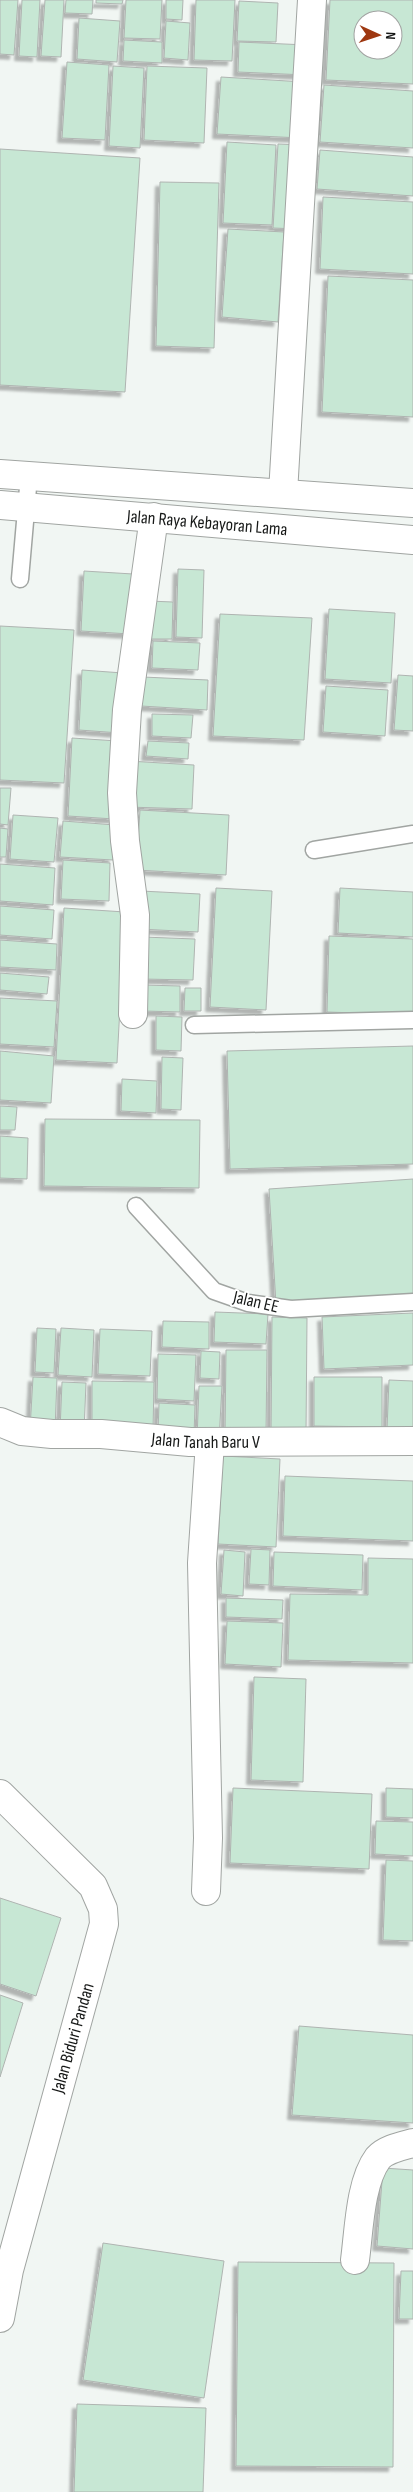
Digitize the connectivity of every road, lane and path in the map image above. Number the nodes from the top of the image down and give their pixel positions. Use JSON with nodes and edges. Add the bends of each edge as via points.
{"nodes":[{"id":1,"x":312,"y":0,"type":"edge"},
{"id":2,"x":0,"y":474,"type":"edge"},
{"id":3,"x":28,"y":476,"type":"junction"},
{"id":4,"x":283,"y":493,"type":"junction"},
{"id":5,"x":413,"y":503,"type":"edge"},
{"id":6,"x":13,"y":506,"type":"edge"},
{"id":7,"x":154,"y":517,"type":"junction"},
{"id":8,"x":413,"y":540,"type":"edge"},
{"id":9,"x":20,"y":579,"type":"dead end"},
{"id":10,"x":413,"y":834,"type":"edge"},
{"id":11,"x":314,"y":850,"type":"dead end"},
{"id":12,"x":133,"y":1014,"type":"dead end"},
{"id":13,"x":413,"y":1020,"type":"edge"},
{"id":14,"x":194,"y":1025,"type":"dead end"},
{"id":15,"x":136,"y":1206,"type":"dead end"},
{"id":16,"x":413,"y":1302,"type":"edge"},
{"id":17,"x":0,"y":1422,"type":"edge"},
{"id":18,"x":413,"y":1441,"type":"edge"},
{"id":19,"x":210,"y":1442,"type":"junction"},
{"id":20,"x":0,"y":1794,"type":"edge"},
{"id":21,"x":206,"y":1891,"type":"dead end"},
{"id":22,"x":413,"y":2142,"type":"edge"},
{"id":23,"x":355,"y":2260,"type":"dead end"},
{"id":24,"x":0,"y":2318,"type":"edge"}],
"edges":[{"from":1,"to":4,"type":"street"},
{"from":2,"to":3,"type":"street","name":"Jalan Raya Kebayoran Lama"},
{"from":3,"to":4,"type":"street","name":"Jalan Raya Kebayoran Lama"},
{"from":3,"to":6,"type":"lane"},
{"from":4,"to":5,"type":"street","name":"Jalan Raya Kebayoran Lama"},
{"from":6,"to":7,"type":"street","name":"Jalan Raya Kebayoran Lama"},
{"from":6,"to":9,"type":"lane"},
{"from":7,"to":8,"type":"street","name":"Jalan Raya Kebayoran Lama"},
{"from":7,"to":12,"type":"street","via":[[127,710],[122,793],[135,915]]},
{"from":10,"to":11,"type":"lane"},
{"from":13,"to":14,"type":"lane"},
{"from":15,"to":16,"type":"lane","name":"Jalan EE","via":[[214,1291],[248,1303],[291,1309]]},
{"from":17,"to":19,"type":"street","name":"Jalan Tanah Baru V","via":[[22,1431],[52,1434]]},
{"from":18,"to":19,"type":"street","name":"Jalan Tanah Baru V"},
{"from":19,"to":21,"type":"street","via":[[202,1563],[208,1838]]},
{"from":20,"to":24,"type":"street","name":"Jalan Biduri Pandan","via":[[93,1886],[103,1909],[104,1924],[9,2270]]},
{"from":22,"to":23,"type":"street","via":[[394,2148],[379,2158],[374,2166],[366,2184]]}]}
